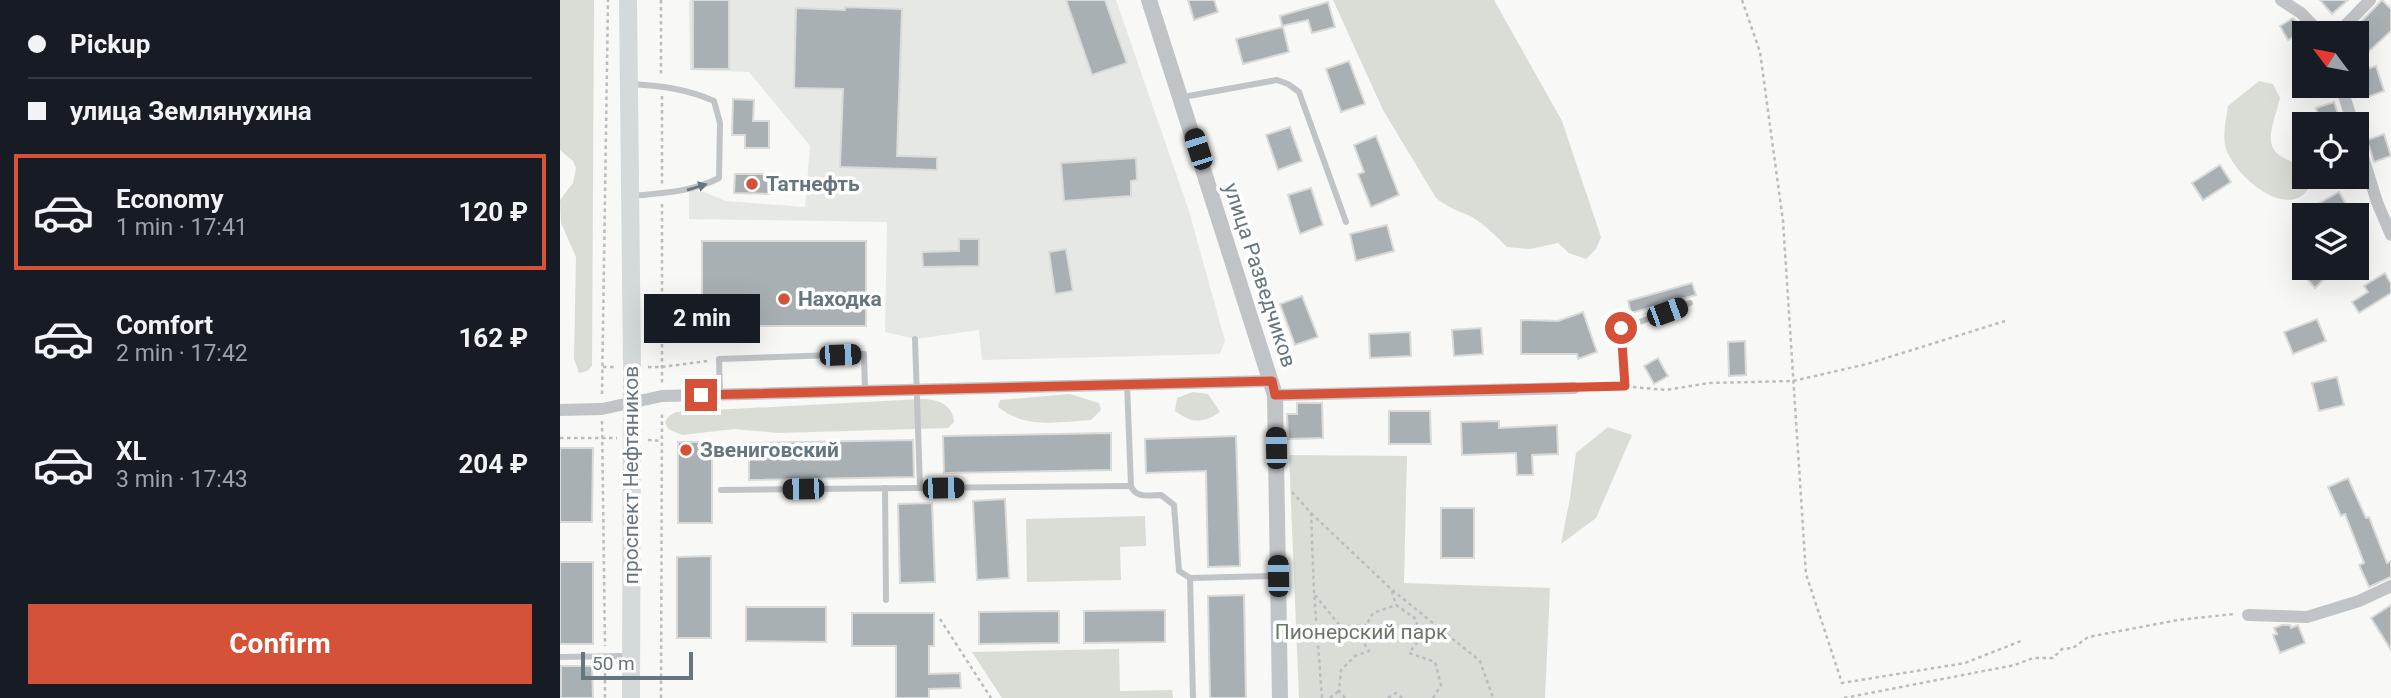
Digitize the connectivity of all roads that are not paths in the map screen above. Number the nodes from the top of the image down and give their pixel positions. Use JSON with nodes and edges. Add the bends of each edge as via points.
{"nodes":[{"id":1,"x":628,"y":0,"type":"edge"},
{"id":2,"x":1149,"y":0,"type":"edge"},
{"id":3,"x":2281,"y":0,"type":"edge"},
{"id":4,"x":2370,"y":0,"type":"edge"},
{"id":5,"x":2309,"y":21,"type":"edge"},
{"id":6,"x":2350,"y":21,"type":"edge"},
{"id":7,"x":629,"y":83,"type":"junction"},
{"id":8,"x":1181,"y":98,"type":"junction"},
{"id":9,"x":2369,"y":176,"type":"edge"},
{"id":10,"x":630,"y":196,"type":"junction"},
{"id":11,"x":1346,"y":222,"type":"dead end"},
{"id":12,"x":2391,"y":235,"type":"edge"},
{"id":13,"x":1690,"y":303,"type":"dead end"},
{"id":14,"x":915,"y":339,"type":"dead end"},
{"id":15,"x":1127,"y":384,"type":"junction"},
{"id":16,"x":1274,"y":388,"type":"junction"},
{"id":17,"x":1574,"y":388,"type":"joint"},
{"id":18,"x":916,"y":390,"type":"junction"},
{"id":19,"x":865,"y":391,"type":"junction"},
{"id":20,"x":720,"y":394,"type":"junction"},
{"id":21,"x":632,"y":401,"type":"junction"},
{"id":22,"x":560,"y":410,"type":"edge"},
{"id":23,"x":1131,"y":486,"type":"junction"},
{"id":24,"x":885,"y":488,"type":"junction"},
{"id":25,"x":919,"y":488,"type":"junction"},
{"id":26,"x":721,"y":490,"type":"dead end"},
{"id":27,"x":1278,"y":576,"type":"junction"},
{"id":28,"x":1190,"y":578,"type":"junction"},
{"id":29,"x":2391,"y":586,"type":"edge"},
{"id":30,"x":886,"y":600,"type":"dead end"},
{"id":31,"x":2248,"y":615,"type":"road end"},
{"id":32,"x":631,"y":655,"type":"junction"},
{"id":33,"x":560,"y":657,"type":"edge"},
{"id":34,"x":631,"y":698,"type":"edge"},
{"id":35,"x":1193,"y":698,"type":"edge"},
{"id":36,"x":1280,"y":698,"type":"edge"}],
"edges":[{"from":1,"to":7,"type":"main road","name":"проспект Нефтяников"},
{"from":2,"to":8,"type":"street","name":"улица Разведчиков"},
{"from":3,"to":5,"type":"street"},
{"from":4,"to":6,"type":"street"},
{"from":7,"to":10,"type":"main road","name":"проспект Нефтяников"},
{"from":10,"to":7,"type":"lane","one_way":true,"via":[[684,191],[719,178],[720,123],[714,101],[693,92]]},
{"from":8,"to":11,"type":"lane","via":[[1277,80],[1299,92]]},
{"from":8,"to":16,"type":"street","name":"улица Разведчиков"},
{"from":9,"to":12,"type":"street"},
{"from":10,"to":21,"type":"main road","name":"проспект Нефтяников"},
{"from":13,"to":17,"type":"lane","via":[[1621,328],[1625,386]]},
{"from":14,"to":18,"type":"lane"},
{"from":15,"to":16,"type":"street"},
{"from":15,"to":18,"type":"street"},
{"from":15,"to":23,"type":"lane"},
{"from":16,"to":17,"type":"street"},
{"from":16,"to":27,"type":"street","name":"улица Разведчиков"},
{"from":18,"to":19,"type":"street"},
{"from":18,"to":25,"type":"lane"},
{"from":19,"to":20,"type":"street"},
{"from":19,"to":20,"type":"lane","via":[[864,355],[719,359]]},
{"from":20,"to":21,"type":"street"},
{"from":21,"to":22,"type":"street","via":[[602,410]]},
{"from":21,"to":32,"type":"main road","name":"проспект Нефтяников"},
{"from":23,"to":25,"type":"lane"},
{"from":23,"to":28,"type":"lane","via":[[1135,493],[1161,495],[1174,505],[1177,566]]},
{"from":24,"to":25,"type":"lane"},
{"from":24,"to":26,"type":"lane"},
{"from":24,"to":30,"type":"lane"},
{"from":27,"to":28,"type":"lane"},
{"from":27,"to":36,"type":"street","name":"улица Разведчиков"},
{"from":28,"to":35,"type":"lane"},
{"from":29,"to":31,"type":"street","via":[[2307,617]]},
{"from":32,"to":33,"type":"lane"},
{"from":32,"to":34,"type":"main road","name":"проспект Нефтяников"}]}
